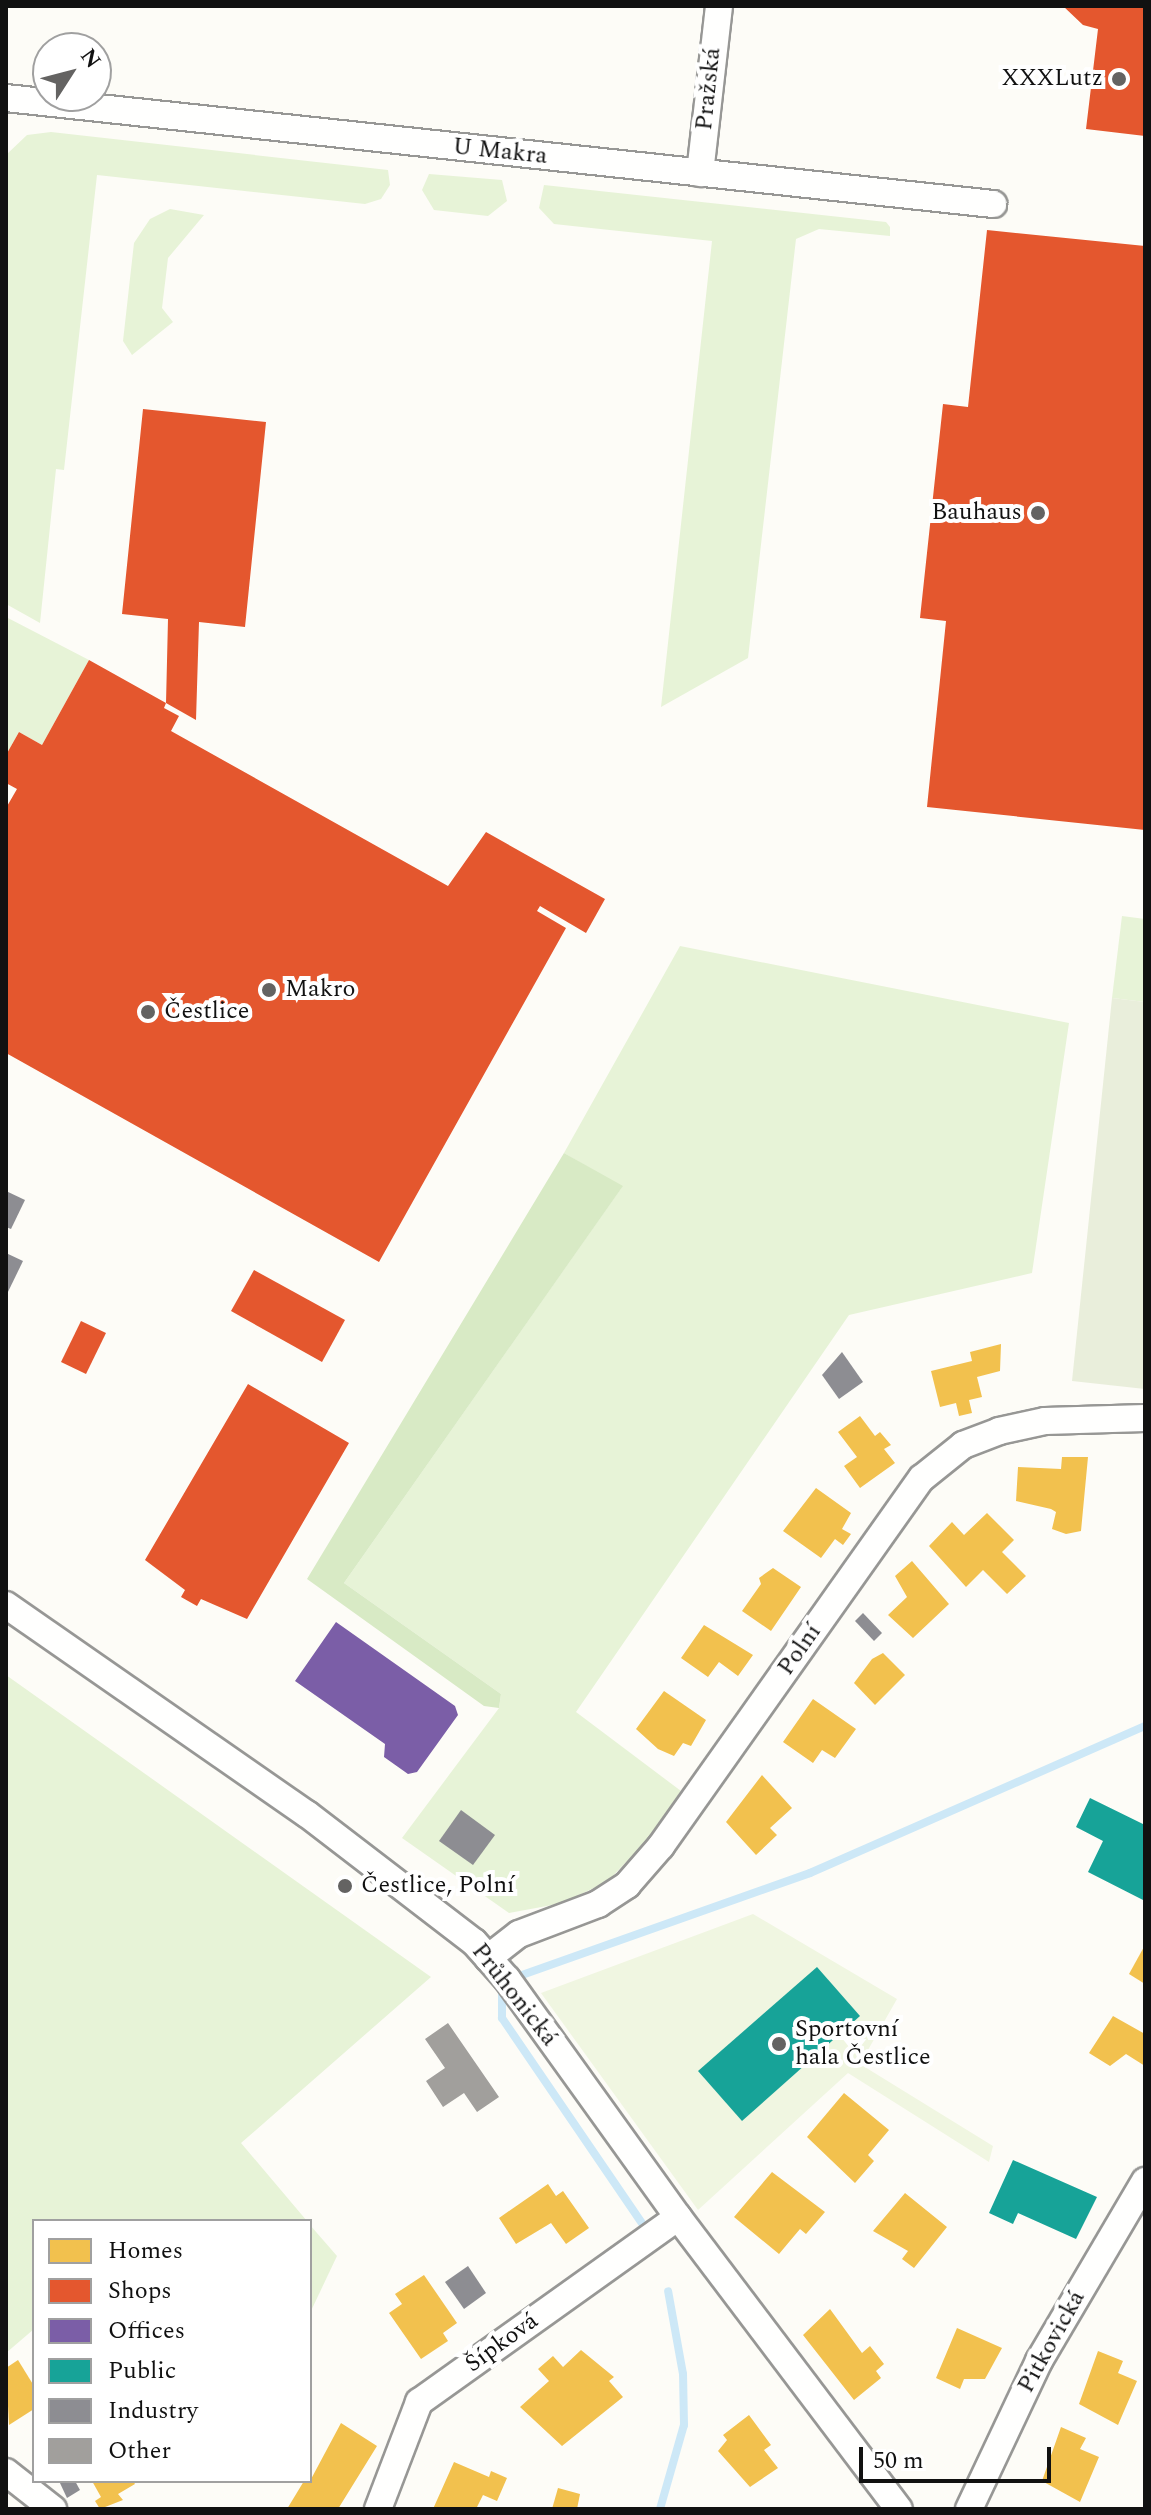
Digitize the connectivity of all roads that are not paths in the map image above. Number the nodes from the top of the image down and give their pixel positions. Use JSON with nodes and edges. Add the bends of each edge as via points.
{"nodes":[{"id":1,"x":719,"y":6,"type":"edge"},
{"id":2,"x":6,"y":98,"type":"edge"},
{"id":3,"x":700,"y":173,"type":"junction"},
{"id":4,"x":993,"y":204,"type":"dead end"},
{"id":5,"x":1145,"y":1418,"type":"edge"},
{"id":6,"x":6,"y":1605,"type":"edge"},
{"id":7,"x":488,"y":1958,"type":"junction"},
{"id":8,"x":1145,"y":2181,"type":"edge"},
{"id":9,"x":678,"y":2217,"type":"junction"},
{"id":10,"x":6,"y":2472,"type":"edge"},
{"id":11,"x":53,"y":2509,"type":"edge"},
{"id":12,"x":378,"y":2509,"type":"edge"},
{"id":13,"x":899,"y":2509,"type":"edge"},
{"id":14,"x":969,"y":2509,"type":"edge"}],
"edges":[{"from":1,"to":3,"type":"street","name":"Pražská"},
{"from":2,"to":3,"type":"street","name":"U Makra"},
{"from":3,"to":4,"type":"street","name":"U Makra"},
{"from":5,"to":7,"type":"street","name":"Polní","via":[[1045,1421],[999,1431],[963,1445],[922,1478],[661,1846],[627,1885],[598,1904],[519,1934]]},
{"from":6,"to":7,"type":"street","name":"Průhonická","via":[[307,1814],[433,1907]]},
{"from":7,"to":9,"type":"street","name":"Průhonická"},
{"from":8,"to":14,"type":"street","name":"Pitkovická","via":[[1039,2361]]},
{"from":9,"to":12,"type":"street","name":"Šípková","via":[[419,2402]]},
{"from":9,"to":13,"type":"street","name":"Průhonická"},
{"from":10,"to":11,"type":"street"}]}
